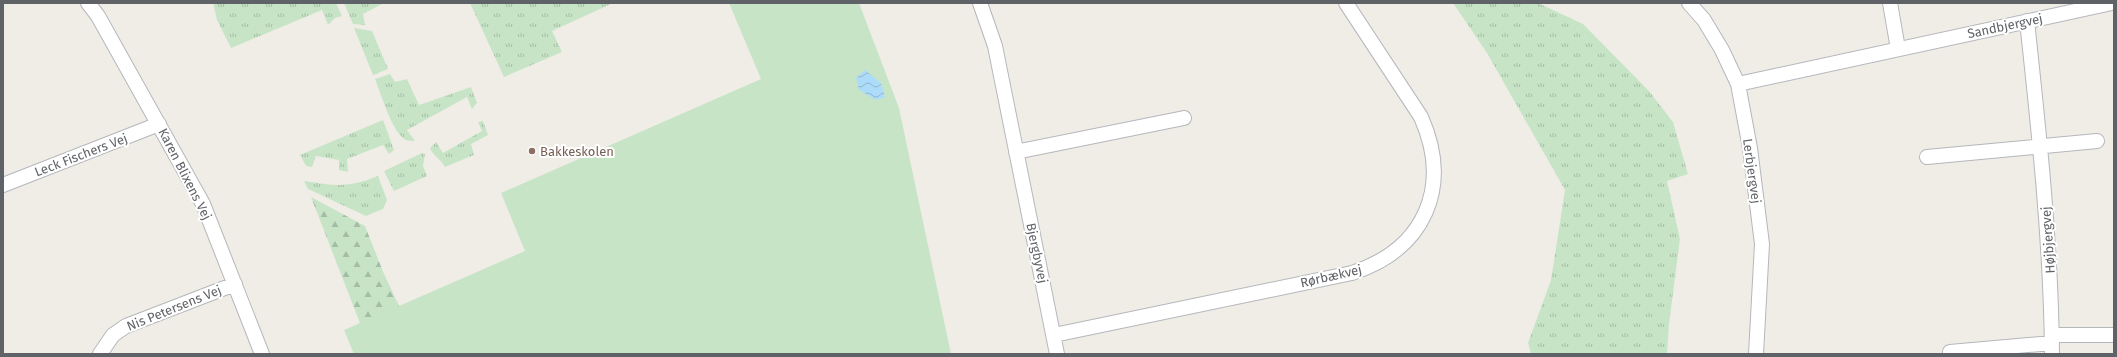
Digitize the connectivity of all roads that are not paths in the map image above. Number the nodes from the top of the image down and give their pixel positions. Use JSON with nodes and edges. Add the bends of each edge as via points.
{"nodes":[{"id":1,"x":88,"y":3,"type":"edge"},
{"id":2,"x":980,"y":3,"type":"edge"},
{"id":3,"x":1346,"y":3,"type":"edge"},
{"id":4,"x":1689,"y":3,"type":"edge"},
{"id":5,"x":1890,"y":3,"type":"edge"},
{"id":6,"x":2112,"y":3,"type":"edge"},
{"id":7,"x":2028,"y":21,"type":"junction"},
{"id":8,"x":1898,"y":49,"type":"junction"},
{"id":9,"x":1738,"y":84,"type":"junction"},
{"id":10,"x":1184,"y":118,"type":"dead end"},
{"id":11,"x":159,"y":124,"type":"junction"},
{"id":12,"x":2097,"y":141,"type":"dead end"},
{"id":13,"x":2041,"y":145,"type":"junction"},
{"id":14,"x":1016,"y":152,"type":"junction"},
{"id":15,"x":1927,"y":157,"type":"dead end"},
{"id":16,"x":3,"y":185,"type":"edge"},
{"id":17,"x":235,"y":284,"type":"junction"},
{"id":18,"x":1054,"y":335,"type":"junction"},
{"id":19,"x":2114,"y":335,"type":"edge"},
{"id":20,"x":2052,"y":344,"type":"edge"},
{"id":21,"x":1950,"y":352,"type":"dead end"},
{"id":22,"x":100,"y":354,"type":"edge"},
{"id":23,"x":262,"y":354,"type":"edge"},
{"id":24,"x":1057,"y":354,"type":"edge"},
{"id":25,"x":1756,"y":354,"type":"edge"}],
"edges":[{"from":1,"to":11,"type":"street","name":"Karen Blixens Vej","via":[[98,16]]},
{"from":2,"to":14,"type":"street","name":"Bjergbyvej","via":[[995,46]]},
{"from":3,"to":18,"type":"street","name":"Rørbækvej","via":[[1421,117],[1429,135],[1433,154],[1432,194],[1426,212],[1403,245],[1382,260],[1352,273]]},
{"from":4,"to":9,"type":"street","name":"Lerbjergvej","via":[[1704,20]]},
{"from":5,"to":8,"type":"street"},
{"from":6,"to":7,"type":"street","name":"Sandbjergvej"},
{"from":7,"to":8,"type":"street","name":"Sandbjergvej"},
{"from":7,"to":13,"type":"street","name":"Højbjergvej"},
{"from":8,"to":9,"type":"street","name":"Sandbjergvej"},
{"from":9,"to":25,"type":"street","name":"Lerbjergvej","via":[[1750,148],[1762,244]]},
{"from":10,"to":14,"type":"street"},
{"from":11,"to":16,"type":"street","name":"Leck Fischers Vej"},
{"from":11,"to":17,"type":"street","name":"Karen Blixens Vej","via":[[203,204]]},
{"from":12,"to":13,"type":"street"},
{"from":13,"to":15,"type":"street"},
{"from":13,"to":20,"type":"street","name":"Højbjergvej","via":[[2051,274]]},
{"from":14,"to":18,"type":"street","name":"Bjergbyvej"},
{"from":17,"to":22,"type":"street","name":"Nis Petersens Vej","via":[[126,326],[113,335]]},
{"from":17,"to":23,"type":"street","name":"Karen Blixens Vej"},
{"from":18,"to":24,"type":"street","name":"Bjergbyvej"},
{"from":19,"to":20,"type":"street"},
{"from":20,"to":21,"type":"street"}]}
